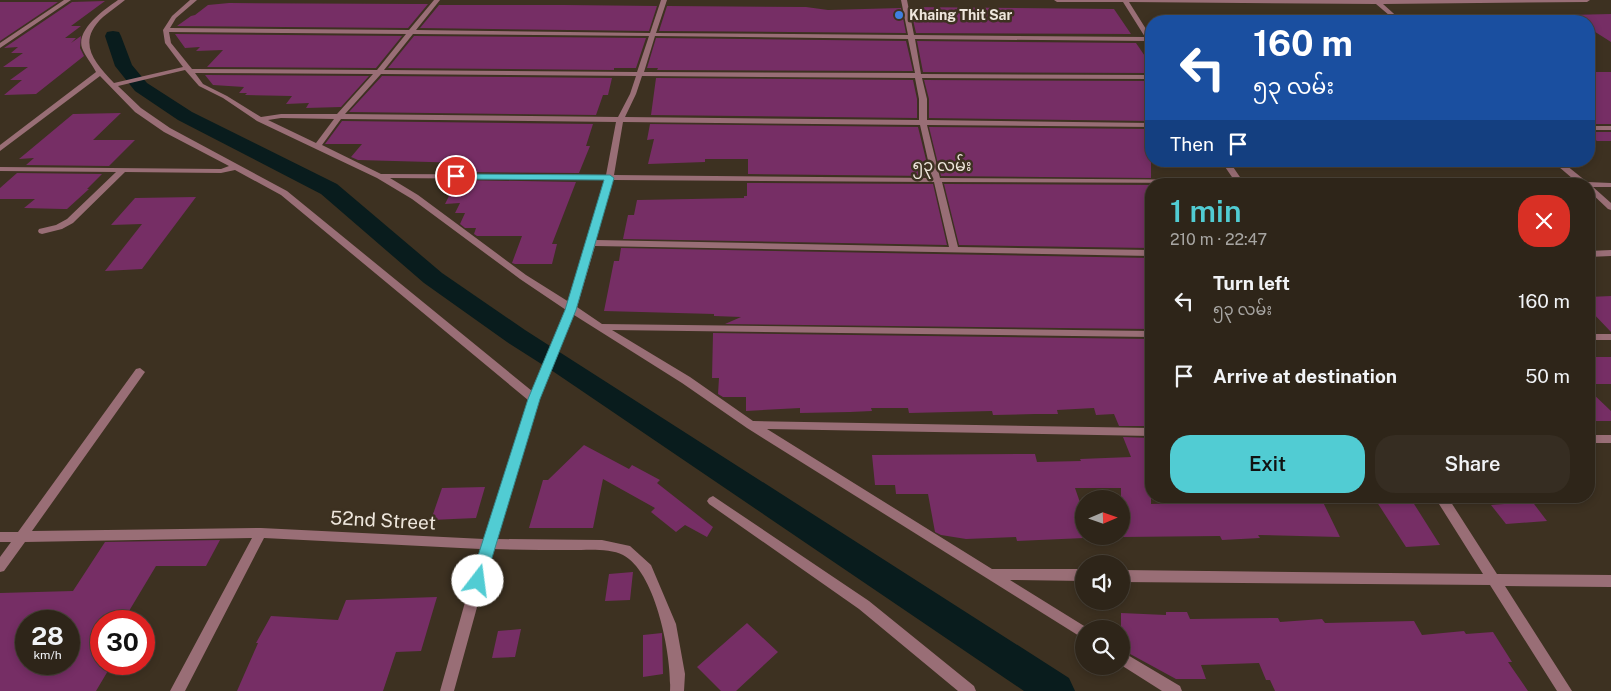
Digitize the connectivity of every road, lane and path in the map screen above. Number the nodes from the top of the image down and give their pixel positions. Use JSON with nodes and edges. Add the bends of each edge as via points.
{"nodes":[{"id":1,"x":68,"y":0,"type":"edge"},
{"id":2,"x":122,"y":0,"type":"edge"},
{"id":3,"x":194,"y":0,"type":"edge"},
{"id":4,"x":437,"y":0,"type":"edge"},
{"id":5,"x":664,"y":0,"type":"edge"},
{"id":6,"x":904,"y":0,"type":"edge"},
{"id":7,"x":1057,"y":0,"type":"edge"},
{"id":8,"x":1125,"y":0,"type":"edge"},
{"id":9,"x":1587,"y":0,"type":"edge"},
{"id":10,"x":1376,"y":1,"type":"edge"},
{"id":11,"x":1392,"y":15,"type":"edge"},
{"id":12,"x":166,"y":30,"type":"junction"},
{"id":13,"x":1145,"y":31,"type":"edge"},
{"id":14,"x":410,"y":33,"type":"junction"},
{"id":15,"x":652,"y":33,"type":"junction"},
{"id":16,"x":911,"y":35,"type":"junction"},
{"id":17,"x":1145,"y":40,"type":"edge"},
{"id":18,"x":0,"y":46,"type":"edge"},
{"id":19,"x":187,"y":69,"type":"junction"},
{"id":20,"x":100,"y":72,"type":"junction"},
{"id":21,"x":378,"y":73,"type":"junction"},
{"id":22,"x":640,"y":73,"type":"junction"},
{"id":23,"x":917,"y":76,"type":"junction"},
{"id":24,"x":1145,"y":77,"type":"edge"},
{"id":25,"x":113,"y":85,"type":"junction"},
{"id":26,"x":338,"y":118,"type":"junction"},
{"id":27,"x":260,"y":119,"type":"junction"},
{"id":28,"x":620,"y":120,"type":"junction"},
{"id":29,"x":923,"y":123,"type":"junction"},
{"id":30,"x":1145,"y":125,"type":"edge"},
{"id":31,"x":1595,"y":128,"type":"edge"},
{"id":32,"x":1611,"y":128,"type":"edge"},
{"id":33,"x":318,"y":146,"type":"junction"},
{"id":34,"x":0,"y":149,"type":"edge"},
{"id":35,"x":236,"y":167,"type":"junction"},
{"id":36,"x":1229,"y":167,"type":"edge"},
{"id":37,"x":1563,"y":167,"type":"edge"},
{"id":38,"x":0,"y":169,"type":"edge"},
{"id":39,"x":123,"y":170,"type":"junction"},
{"id":40,"x":380,"y":176,"type":"junction"},
{"id":41,"x":610,"y":178,"type":"junction"},
{"id":42,"x":1237,"y":178,"type":"edge"},
{"id":43,"x":1577,"y":178,"type":"edge"},
{"id":44,"x":937,"y":180,"type":"junction"},
{"id":45,"x":1145,"y":182,"type":"edge"},
{"id":46,"x":1611,"y":184,"type":"edge"},
{"id":47,"x":1595,"y":185,"type":"edge"},
{"id":48,"x":1595,"y":192,"type":"edge"},
{"id":49,"x":1611,"y":207,"type":"edge"},
{"id":50,"x":42,"y":231,"type":"dead end"},
{"id":51,"x":592,"y":243,"type":"junction"},
{"id":52,"x":954,"y":249,"type":"junction"},
{"id":53,"x":1145,"y":253,"type":"edge"},
{"id":54,"x":1595,"y":254,"type":"edge"},
{"id":55,"x":1611,"y":254,"type":"edge"},
{"id":56,"x":571,"y":310,"type":"junction"},
{"id":57,"x":600,"y":327,"type":"junction"},
{"id":58,"x":1145,"y":334,"type":"edge"},
{"id":59,"x":1595,"y":337,"type":"edge"},
{"id":60,"x":1611,"y":337,"type":"edge"},
{"id":61,"x":140,"y":372,"type":"dead end"},
{"id":62,"x":534,"y":399,"type":"junction"},
{"id":63,"x":751,"y":425,"type":"junction"},
{"id":64,"x":1145,"y":432,"type":"edge"},
{"id":65,"x":1595,"y":439,"type":"edge"},
{"id":66,"x":1611,"y":439,"type":"edge"},
{"id":67,"x":713,"y":501,"type":"dead end"},
{"id":68,"x":1444,"y":503,"type":"edge"},
{"id":69,"x":261,"y":533,"type":"junction"},
{"id":70,"x":0,"y":537,"type":"edge"},
{"id":71,"x":22,"y":537,"type":"junction"},
{"id":72,"x":488,"y":544,"type":"junction"},
{"id":73,"x":0,"y":567,"type":"edge"},
{"id":74,"x":991,"y":574,"type":"junction"},
{"id":75,"x":1075,"y":575,"type":"edge"},
{"id":76,"x":1130,"y":576,"type":"edge"},
{"id":77,"x":1493,"y":580,"type":"junction"},
{"id":78,"x":1611,"y":581,"type":"edge"},
{"id":79,"x":1075,"y":627,"type":"edge"},
{"id":80,"x":1130,"y":663,"type":"edge"},
{"id":81,"x":178,"y":691,"type":"edge"},
{"id":82,"x":447,"y":691,"type":"edge"},
{"id":83,"x":677,"y":691,"type":"edge"},
{"id":84,"x":969,"y":691,"type":"edge"},
{"id":85,"x":1175,"y":691,"type":"edge"},
{"id":86,"x":1565,"y":691,"type":"edge"}],
"edges":[{"from":1,"to":18,"type":"street"},
{"from":2,"to":20,"type":"street","via":[[100,16],[86,34],[85,47]]},
{"from":3,"to":12,"type":"street","via":[[174,17]]},
{"from":4,"to":14,"type":"street"},
{"from":5,"to":15,"type":"street"},
{"from":6,"to":16,"type":"street"},
{"from":7,"to":8,"type":"street"},
{"from":8,"to":10,"type":"street"},
{"from":8,"to":13,"type":"street"},
{"from":9,"to":10,"type":"street"},
{"from":10,"to":11,"type":"street"},
{"from":12,"to":14,"type":"street"},
{"from":12,"to":19,"type":"street","via":[[168,43]]},
{"from":14,"to":15,"type":"street"},
{"from":14,"to":21,"type":"street"},
{"from":15,"to":16,"type":"street"},
{"from":15,"to":22,"type":"street"},
{"from":16,"to":17,"type":"street"},
{"from":16,"to":23,"type":"street"},
{"from":19,"to":21,"type":"street"},
{"from":19,"to":25,"type":"street"},
{"from":19,"to":27,"type":"street","via":[[201,85]]},
{"from":20,"to":25,"type":"street"},
{"from":20,"to":34,"type":"street"},
{"from":21,"to":22,"type":"street"},
{"from":21,"to":26,"type":"street"},
{"from":22,"to":23,"type":"street"},
{"from":22,"to":28,"type":"street"},
{"from":23,"to":24,"type":"street"},
{"from":23,"to":29,"type":"street"},
{"from":25,"to":35,"type":"street","via":[[138,110],[167,130]]},
{"from":26,"to":27,"type":"street","via":[[281,116]]},
{"from":26,"to":28,"type":"street"},
{"from":26,"to":33,"type":"street"},
{"from":27,"to":33,"type":"street"},
{"from":28,"to":29,"type":"street"},
{"from":28,"to":41,"type":"street"},
{"from":29,"to":30,"type":"street"},
{"from":29,"to":44,"type":"street"},
{"from":31,"to":32,"type":"street"},
{"from":33,"to":40,"type":"street"},
{"from":35,"to":39,"type":"street","via":[[221,170]]},
{"from":35,"to":62,"type":"street","via":[[284,193]]},
{"from":36,"to":42,"type":"street"},
{"from":37,"to":43,"type":"street"},
{"from":38,"to":39,"type":"street"},
{"from":39,"to":50,"type":"street","via":[[70,221]]},
{"from":40,"to":41,"type":"street","name":"၅၃ လမ်း"},
{"from":40,"to":56,"type":"street","via":[[415,197]]},
{"from":41,"to":44,"type":"street","name":"၅၃ လမ်း"},
{"from":41,"to":51,"type":"street"},
{"from":44,"to":45,"type":"street","name":"၅၃ လမ်း"},
{"from":44,"to":52,"type":"street"},
{"from":46,"to":47,"type":"street"},
{"from":48,"to":49,"type":"street"},
{"from":51,"to":52,"type":"street"},
{"from":51,"to":56,"type":"street"},
{"from":52,"to":53,"type":"street"},
{"from":54,"to":55,"type":"street"},
{"from":56,"to":57,"type":"street"},
{"from":56,"to":62,"type":"street"},
{"from":57,"to":58,"type":"street"},
{"from":57,"to":63,"type":"street"},
{"from":59,"to":60,"type":"street"},
{"from":61,"to":71,"type":"street"},
{"from":62,"to":72,"type":"street"},
{"from":63,"to":64,"type":"street"},
{"from":63,"to":74,"type":"street"},
{"from":65,"to":66,"type":"street"},
{"from":67,"to":84,"type":"street","via":[[864,605]]},
{"from":68,"to":77,"type":"street"},
{"from":69,"to":71,"type":"street","name":"52nd Street"},
{"from":69,"to":72,"type":"street","name":"52nd Street"},
{"from":69,"to":81,"type":"street"},
{"from":70,"to":71,"type":"street","name":"52nd Street"},
{"from":71,"to":73,"type":"street"},
{"from":72,"to":82,"type":"street"},
{"from":72,"to":83,"type":"street","name":"52nd Street","via":[[602,546],[626,550],[647,569],[669,624],[678,674]]},
{"from":74,"to":75,"type":"street"},
{"from":74,"to":79,"type":"street"},
{"from":76,"to":77,"type":"street"},
{"from":77,"to":78,"type":"street"},
{"from":77,"to":86,"type":"street"},
{"from":80,"to":85,"type":"street"}]}
